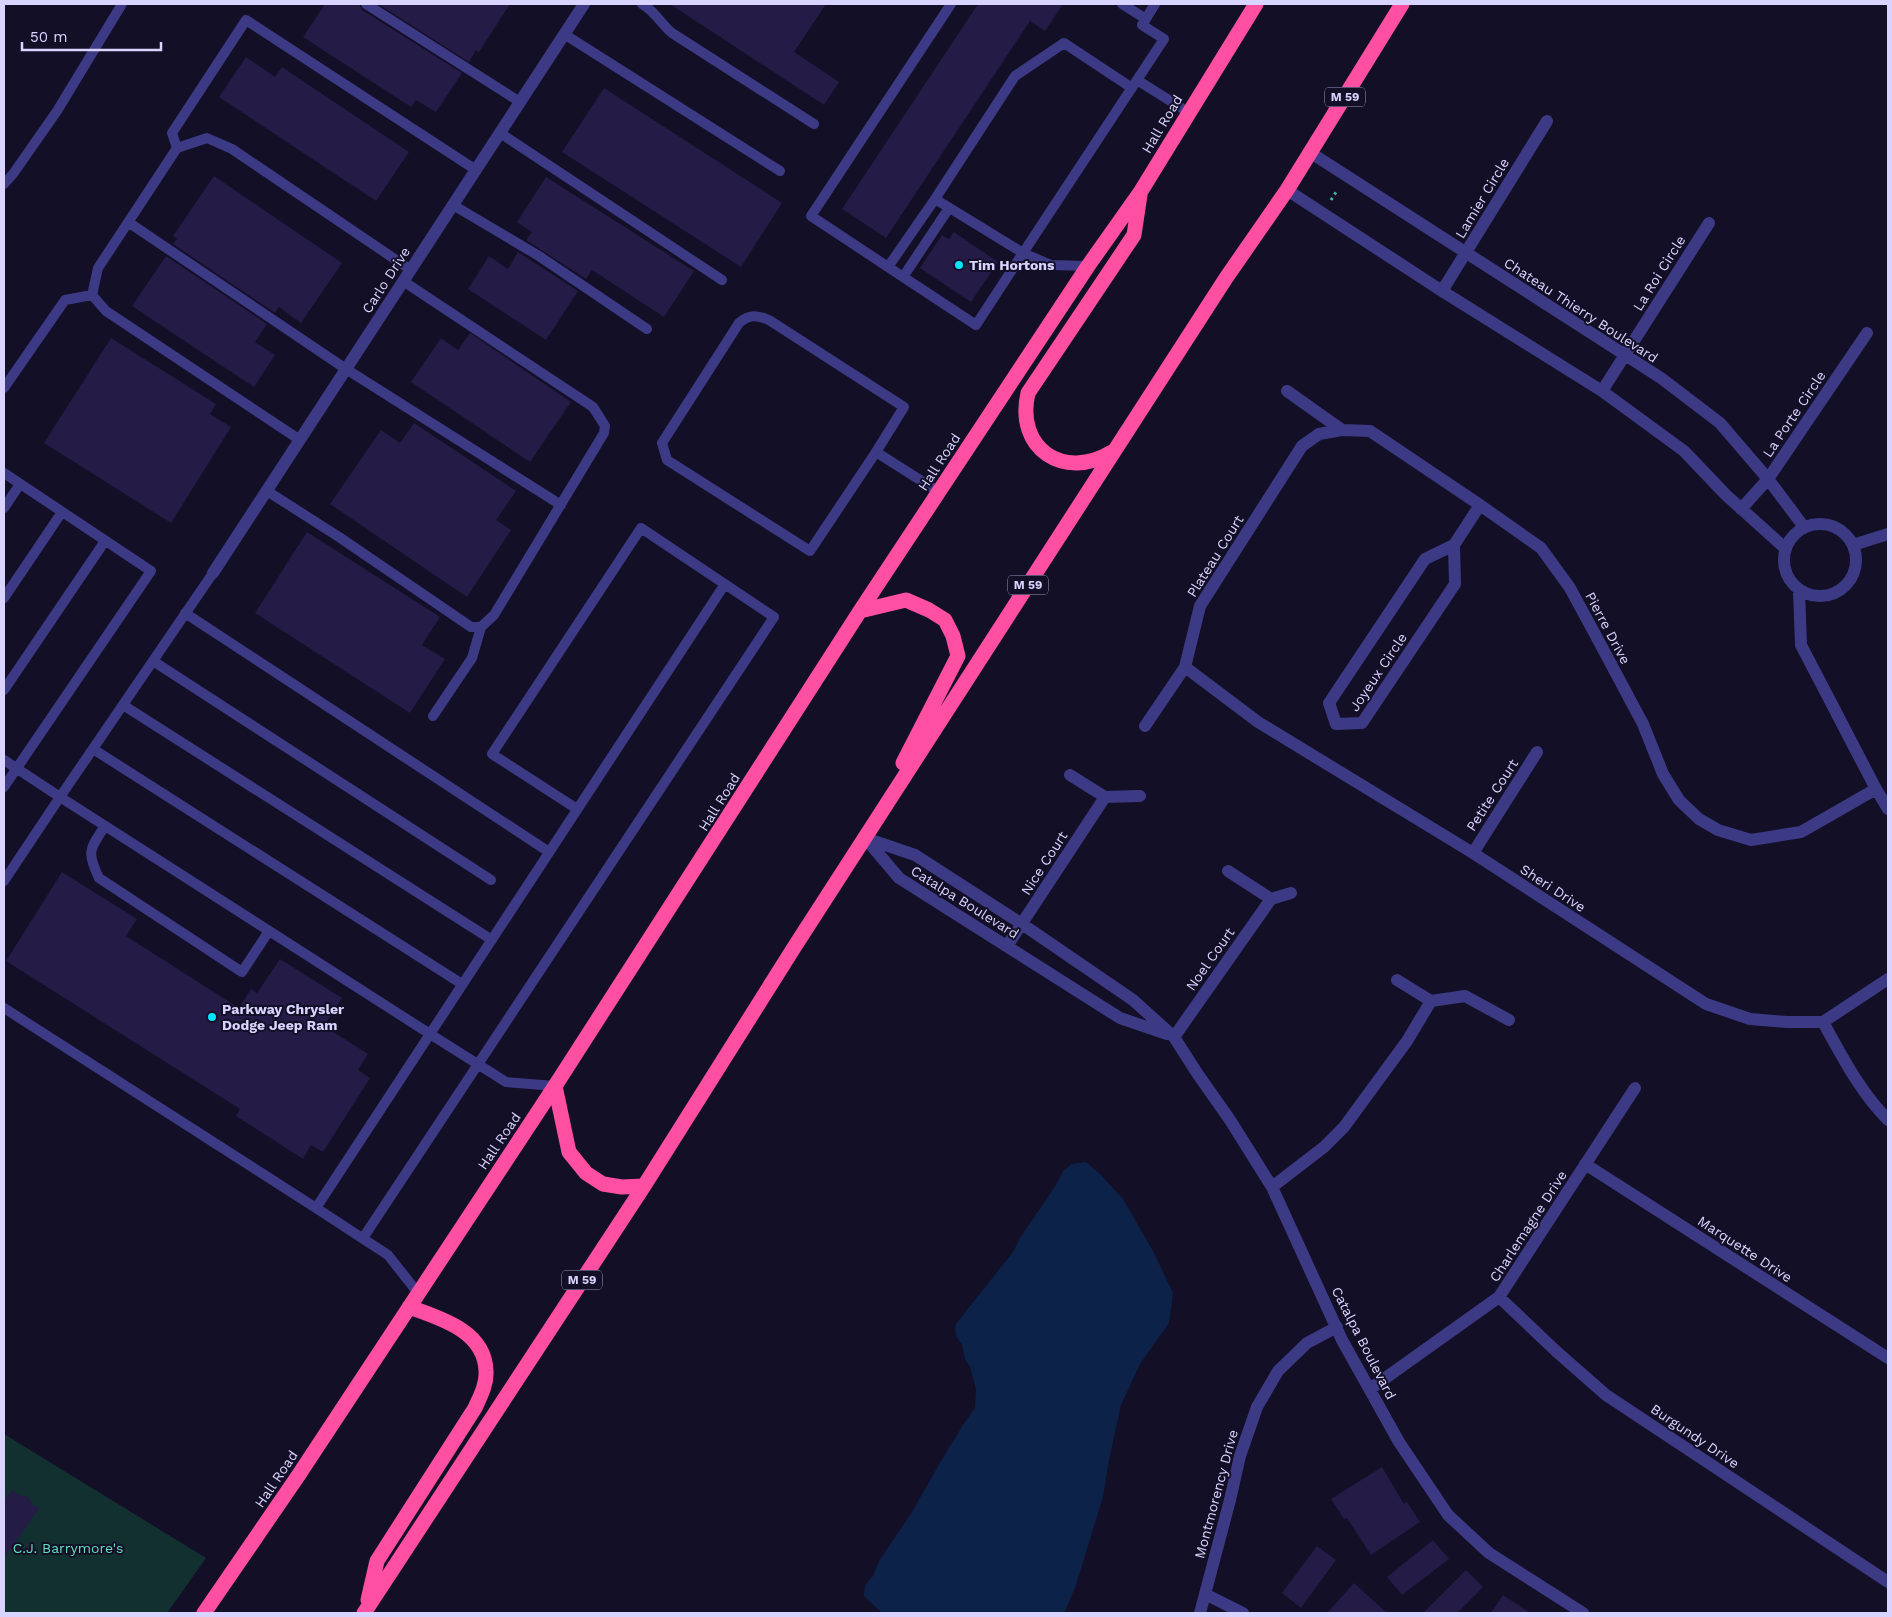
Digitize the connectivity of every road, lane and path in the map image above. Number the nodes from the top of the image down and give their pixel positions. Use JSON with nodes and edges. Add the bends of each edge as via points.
{"nodes":[{"id":1,"x":122,"y":4,"type":"edge"},
{"id":2,"x":366,"y":4,"type":"edge"},
{"id":3,"x":584,"y":4,"type":"edge"},
{"id":4,"x":642,"y":4,"type":"edge"},
{"id":5,"x":951,"y":4,"type":"edge"},
{"id":6,"x":1122,"y":4,"type":"edge"},
{"id":7,"x":1156,"y":4,"type":"edge"},
{"id":8,"x":1256,"y":4,"type":"edge"},
{"id":9,"x":1402,"y":4,"type":"edge"},
{"id":10,"x":1146,"y":19,"type":"junction"},
{"id":11,"x":564,"y":34,"type":"junction"},
{"id":12,"x":1134,"y":84,"type":"junction"},
{"id":13,"x":520,"y":102,"type":"junction"},
{"id":14,"x":1188,"y":112,"type":"junction"},
{"id":15,"x":1547,"y":121,"type":"dead end"},
{"id":16,"x":814,"y":124,"type":"dead end"},
{"id":17,"x":500,"y":133,"type":"junction"},
{"id":18,"x":177,"y":148,"type":"junction"},
{"id":19,"x":1311,"y":153,"type":"junction"},
{"id":20,"x":476,"y":170,"type":"junction"},
{"id":21,"x":780,"y":171,"type":"dead end"},
{"id":22,"x":1342,"y":183,"type":"dead end"},
{"id":23,"x":4,"y":184,"type":"edge"},
{"id":24,"x":1287,"y":190,"type":"junction"},
{"id":25,"x":1141,"y":191,"type":"junction"},
{"id":26,"x":935,"y":199,"type":"junction"},
{"id":27,"x":453,"y":205,"type":"junction"},
{"id":28,"x":1328,"y":205,"type":"dead end"},
{"id":29,"x":949,"y":208,"type":"junction"},
{"id":30,"x":128,"y":222,"type":"junction"},
{"id":31,"x":1709,"y":222,"type":"dead end"},
{"id":32,"x":1023,"y":253,"type":"junction"},
{"id":33,"x":1466,"y":253,"type":"junction"},
{"id":34,"x":1088,"y":266,"type":"junction"},
{"id":35,"x":888,"y":267,"type":"junction"},
{"id":36,"x":411,"y":270,"type":"junction"},
{"id":37,"x":903,"y":277,"type":"junction"},
{"id":38,"x":722,"y":280,"type":"dead end"},
{"id":39,"x":403,"y":281,"type":"junction"},
{"id":40,"x":1442,"y":291,"type":"junction"},
{"id":41,"x":92,"y":295,"type":"junction"},
{"id":42,"x":647,"y":329,"type":"dead end"},
{"id":43,"x":1867,"y":333,"type":"dead end"},
{"id":44,"x":1625,"y":356,"type":"junction"},
{"id":45,"x":346,"y":369,"type":"junction"},
{"id":46,"x":4,"y":388,"type":"edge"},
{"id":47,"x":1287,"y":391,"type":"dead end"},
{"id":48,"x":1602,"y":391,"type":"junction"},
{"id":49,"x":1342,"y":430,"type":"junction"},
{"id":50,"x":300,"y":440,"type":"junction"},
{"id":51,"x":1114,"y":451,"type":"junction"},
{"id":52,"x":876,"y":452,"type":"junction"},
{"id":53,"x":4,"y":473,"type":"edge"},
{"id":54,"x":1768,"y":479,"type":"junction"},
{"id":55,"x":20,"y":484,"type":"junction"},
{"id":56,"x":266,"y":491,"type":"junction"},
{"id":57,"x":939,"y":492,"type":"junction"},
{"id":58,"x":561,"y":505,"type":"junction"},
{"id":59,"x":1480,"y":505,"type":"junction"},
{"id":60,"x":4,"y":508,"type":"edge"},
{"id":61,"x":1741,"y":509,"type":"junction"},
{"id":62,"x":62,"y":512,"type":"junction"},
{"id":63,"x":1804,"y":527,"type":"junction"},
{"id":64,"x":1888,"y":534,"type":"edge"},
{"id":65,"x":105,"y":541,"type":"junction"},
{"id":66,"x":1454,"y":545,"type":"junction"},
{"id":67,"x":1853,"y":545,"type":"junction"},
{"id":68,"x":1786,"y":549,"type":"junction"},
{"id":69,"x":213,"y":573,"type":"joint"},
{"id":70,"x":724,"y":584,"type":"junction"},
{"id":71,"x":1799,"y":591,"type":"junction"},
{"id":72,"x":4,"y":598,"type":"edge"},
{"id":73,"x":860,"y":611,"type":"junction"},
{"id":74,"x":186,"y":613,"type":"junction"},
{"id":75,"x":481,"y":628,"type":"junction"},
{"id":76,"x":153,"y":661,"type":"junction"},
{"id":77,"x":1185,"y":667,"type":"junction"},
{"id":78,"x":4,"y":690,"type":"edge"},
{"id":79,"x":123,"y":705,"type":"junction"},
{"id":80,"x":433,"y":716,"type":"dead end"},
{"id":81,"x":1145,"y":726,"type":"dead end"},
{"id":82,"x":93,"y":749,"type":"junction"},
{"id":83,"x":1537,"y":752,"type":"dead end"},
{"id":84,"x":4,"y":760,"type":"edge"},
{"id":85,"x":16,"y":768,"type":"junction"},
{"id":86,"x":1070,"y":775,"type":"dead end"},
{"id":87,"x":4,"y":787,"type":"edge"},
{"id":88,"x":1876,"y":789,"type":"junction"},
{"id":89,"x":1140,"y":796,"type":"dead end"},
{"id":90,"x":60,"y":797,"type":"junction"},
{"id":91,"x":1105,"y":797,"type":"junction"},
{"id":92,"x":577,"y":809,"type":"junction"},
{"id":93,"x":1888,"y":809,"type":"edge"},
{"id":94,"x":105,"y":826,"type":"junction"},
{"id":95,"x":865,"y":838,"type":"junction"},
{"id":96,"x":549,"y":852,"type":"junction"},
{"id":97,"x":1473,"y":853,"type":"junction"},
{"id":98,"x":1228,"y":871,"type":"dead end"},
{"id":99,"x":491,"y":880,"type":"dead end"},
{"id":100,"x":4,"y":881,"type":"edge"},
{"id":101,"x":1291,"y":894,"type":"dead end"},
{"id":102,"x":1271,"y":899,"type":"junction"},
{"id":103,"x":1022,"y":924,"type":"junction"},
{"id":104,"x":269,"y":931,"type":"junction"},
{"id":105,"x":492,"y":940,"type":"junction"},
{"id":106,"x":1007,"y":946,"type":"junction"},
{"id":107,"x":1888,"y":979,"type":"edge"},
{"id":108,"x":1397,"y":980,"type":"dead end"},
{"id":109,"x":462,"y":984,"type":"junction"},
{"id":110,"x":1431,"y":1001,"type":"junction"},
{"id":111,"x":4,"y":1008,"type":"edge"},
{"id":112,"x":1509,"y":1020,"type":"dead end"},
{"id":113,"x":1823,"y":1022,"type":"junction"},
{"id":114,"x":430,"y":1034,"type":"junction"},
{"id":115,"x":1174,"y":1037,"type":"junction"},
{"id":116,"x":477,"y":1064,"type":"junction"},
{"id":117,"x":555,"y":1086,"type":"junction"},
{"id":118,"x":1635,"y":1088,"type":"dead end"},
{"id":119,"x":1888,"y":1120,"type":"edge"},
{"id":120,"x":1585,"y":1164,"type":"junction"},
{"id":121,"x":644,"y":1186,"type":"junction"},
{"id":122,"x":1272,"y":1187,"type":"junction"},
{"id":123,"x":316,"y":1208,"type":"junction"},
{"id":124,"x":363,"y":1238,"type":"junction"},
{"id":125,"x":418,"y":1293,"type":"junction"},
{"id":126,"x":1499,"y":1297,"type":"junction"},
{"id":127,"x":409,"y":1307,"type":"junction"},
{"id":128,"x":1336,"y":1327,"type":"junction"},
{"id":129,"x":1888,"y":1358,"type":"edge"},
{"id":130,"x":1370,"y":1389,"type":"junction"},
{"id":131,"x":1888,"y":1582,"type":"edge"},
{"id":132,"x":1205,"y":1594,"type":"junction"},
{"id":133,"x":365,"y":1612,"type":"edge"},
{"id":134,"x":204,"y":1613,"type":"edge"},
{"id":135,"x":1200,"y":1613,"type":"edge"},
{"id":136,"x":1243,"y":1613,"type":"edge"},
{"id":137,"x":1583,"y":1613,"type":"edge"}],
"edges":[{"from":1,"to":23,"type":"lane","via":[[57,111]]},
{"from":2,"to":13,"type":"lane"},
{"from":3,"to":11,"type":"street","name":"Carlo Drive"},
{"from":4,"to":16,"type":"lane","via":[[672,33]]},
{"from":5,"to":35,"type":"lane","via":[[811,216]]},
{"from":6,"to":10,"type":"lane"},
{"from":7,"to":10,"type":"lane"},
{"from":8,"to":14,"type":"highway","name":"Hall Road"},
{"from":9,"to":19,"type":"highway","number":"M 59"},
{"from":10,"to":12,"type":"lane","via":[[1142,25],[1164,39]]},
{"from":11,"to":13,"type":"street","name":"Carlo Drive"},
{"from":11,"to":21,"type":"lane"},
{"from":12,"to":14,"type":"lane"},
{"from":12,"to":26,"type":"lane","via":[[1064,43],[1015,76]]},
{"from":12,"to":32,"type":"lane"},
{"from":13,"to":17,"type":"street","name":"Carlo Drive"},
{"from":14,"to":25,"type":"highway","name":"Hall Road"},
{"from":15,"to":33,"type":"street","name":"Lamier Circle"},
{"from":17,"to":20,"type":"street","name":"Carlo Drive"},
{"from":17,"to":38,"type":"lane"},
{"from":18,"to":20,"type":"lane","via":[[172,133],[246,20]]},
{"from":18,"to":30,"type":"lane"},
{"from":18,"to":36,"type":"lane","via":[[207,138],[232,149]]},
{"from":19,"to":24,"type":"highway","number":"M 59"},
{"from":19,"to":33,"type":"street","name":"Chateau Thierry Boulevard"},
{"from":20,"to":27,"type":"street","name":"Carlo Drive"},
{"from":22,"to":28,"type":"path"},
{"from":24,"to":40,"type":"street"},
{"from":24,"to":51,"type":"highway","number":"M 59"},
{"from":25,"to":34,"type":"highway","name":"Hall Road"},
{"from":25,"to":51,"type":"highway","via":[[1134,235],[1028,392],[1024,407],[1035,443],[1046,454],[1078,464],[1094,461]]},
{"from":26,"to":29,"type":"lane"},
{"from":26,"to":35,"type":"lane"},
{"from":27,"to":36,"type":"street","name":"Carlo Drive"},
{"from":27,"to":42,"type":"lane","via":[[539,256]]},
{"from":29,"to":32,"type":"lane"},
{"from":29,"to":37,"type":"lane"},
{"from":30,"to":41,"type":"lane","via":[[98,268]]},
{"from":30,"to":45,"type":"lane"},
{"from":31,"to":44,"type":"street","name":"La Roi Circle"},
{"from":32,"to":34,"type":"lane","via":[[1050,265]]},
{"from":32,"to":37,"type":"lane","via":[[976,325]]},
{"from":33,"to":40,"type":"street","name":"Lamier Circle"},
{"from":33,"to":44,"type":"street","name":"Chateau Thierry Boulevard"},
{"from":34,"to":57,"type":"highway","name":"Hall Road"},
{"from":35,"to":37,"type":"lane"},
{"from":36,"to":39,"type":"street","name":"Carlo Drive"},
{"from":39,"to":45,"type":"street","name":"Carlo Drive"},
{"from":39,"to":58,"type":"lane","via":[[594,407],[605,426],[604,433]]},
{"from":40,"to":48,"type":"street"},
{"from":41,"to":46,"type":"lane","via":[[65,300]]},
{"from":41,"to":50,"type":"lane","via":[[106,311]]},
{"from":43,"to":54,"type":"street","name":"La Porte Circle"},
{"from":44,"to":48,"type":"street","name":"La Roi Circle"},
{"from":44,"to":54,"type":"street","name":"Chateau Thierry Boulevard","via":[[1661,378],[1720,423]]},
{"from":45,"to":50,"type":"street","name":"Carlo Drive"},
{"from":45,"to":58,"type":"lane"},
{"from":47,"to":49,"type":"street"},
{"from":48,"to":61,"type":"street","via":[[1684,451]]},
{"from":49,"to":59,"type":"street","name":"Pierre Drive","via":[[1370,431]]},
{"from":49,"to":77,"type":"street","name":"Plateau Court","via":[[1319,434],[1302,446],[1200,606]]},
{"from":50,"to":56,"type":"street","name":"Carlo Drive"},
{"from":51,"to":95,"type":"highway","number":"M 59"},
{"from":52,"to":52,"type":"lane","via":[[810,551],[667,460],[662,443],[739,323],[754,315],[769,320],[904,407]]},
{"from":52,"to":57,"type":"lane"},
{"from":53,"to":55,"type":"lane"},
{"from":54,"to":61,"type":"street","name":"La Porte Circle"},
{"from":54,"to":63,"type":"street","name":"Chateau Thierry Boulevard"},
{"from":55,"to":60,"type":"lane"},
{"from":55,"to":62,"type":"lane"},
{"from":56,"to":69,"type":"street","name":"Carlo Drive"},
{"from":56,"to":75,"type":"lane","via":[[471,627]]},
{"from":57,"to":73,"type":"highway","name":"Hall Road"},
{"from":58,"to":75,"type":"lane","via":[[494,615]]},
{"from":59,"to":66,"type":"street"},
{"from":59,"to":88,"type":"street","name":"Pierre Drive","via":[[1541,548],[1570,588],[1643,724],[1662,774],[1679,800],[1699,818],[1718,830],[1750,840],[1801,832]]},
{"from":61,"to":68,"type":"street"},
{"from":62,"to":65,"type":"lane"},
{"from":62,"to":72,"type":"lane"},
{"from":63,"to":67,"type":"street","via":[[1823,524],[1841,530]]},
{"from":63,"to":68,"type":"street","via":[[1790,539]]},
{"from":64,"to":67,"type":"street"},
{"from":65,"to":78,"type":"lane"},
{"from":65,"to":85,"type":"lane","via":[[151,572]]},
{"from":66,"to":66,"type":"street","name":"Joyeux Circle","via":[[1425,559],[1329,703],[1336,724],[1362,724],[1455,584]]},
{"from":67,"to":71,"type":"street","via":[[1857,564],[1850,581],[1836,594],[1817,597]]},
{"from":68,"to":71,"type":"street","via":[[1783,557],[1787,576]]},
{"from":69,"to":74,"type":"lane"},
{"from":70,"to":92,"type":"lane"},
{"from":70,"to":92,"type":"lane","via":[[641,528],[492,754]]},
{"from":70,"to":116,"type":"lane","via":[[774,617]]},
{"from":71,"to":88,"type":"street","via":[[1801,645]]},
{"from":73,"to":95,"type":"highway","via":[[906,600],[930,610],[945,620],[958,656]]},
{"from":73,"to":117,"type":"highway","name":"Hall Road"},
{"from":74,"to":76,"type":"lane"},
{"from":74,"to":96,"type":"lane"},
{"from":75,"to":80,"type":"lane","via":[[472,658]]},
{"from":76,"to":79,"type":"lane"},
{"from":76,"to":99,"type":"lane"},
{"from":77,"to":81,"type":"street","name":"Plateau Court"},
{"from":77,"to":97,"type":"street","name":"Sheri Drive","via":[[1258,722]]},
{"from":79,"to":82,"type":"lane"},
{"from":79,"to":105,"type":"lane"},
{"from":82,"to":90,"type":"lane"},
{"from":82,"to":109,"type":"lane"},
{"from":83,"to":97,"type":"street","name":"Petite Court"},
{"from":84,"to":85,"type":"lane"},
{"from":85,"to":87,"type":"lane"},
{"from":85,"to":90,"type":"lane"},
{"from":86,"to":91,"type":"street"},
{"from":88,"to":93,"type":"street"},
{"from":89,"to":91,"type":"street"},
{"from":90,"to":94,"type":"lane"},
{"from":90,"to":100,"type":"lane"},
{"from":91,"to":103,"type":"street","name":"Nice Court"},
{"from":92,"to":96,"type":"lane"},
{"from":94,"to":104,"type":"lane"},
{"from":94,"to":104,"type":"lane","via":[[90,855],[98,878],[242,972]]},
{"from":95,"to":103,"type":"street","name":"Catalpa Boulevard","via":[[914,855]]},
{"from":95,"to":106,"type":"street","name":"Catalpa Boulevard","via":[[899,878]]},
{"from":95,"to":121,"type":"highway","number":"M 59"},
{"from":96,"to":105,"type":"lane"},
{"from":97,"to":113,"type":"street","name":"Sheri Drive","via":[[1706,1004],[1750,1019]]},
{"from":98,"to":102,"type":"street"},
{"from":101,"to":102,"type":"street"},
{"from":102,"to":115,"type":"street","name":"Noel Court"},
{"from":103,"to":106,"type":"street","name":"Nice Court"},
{"from":103,"to":115,"type":"street","name":"Catalpa Boulevard","via":[[1133,1000]]},
{"from":104,"to":114,"type":"lane"},
{"from":105,"to":109,"type":"lane"},
{"from":106,"to":115,"type":"street","name":"Catalpa Boulevard","via":[[1120,1018]]},
{"from":107,"to":113,"type":"street"},
{"from":108,"to":110,"type":"street"},
{"from":109,"to":114,"type":"lane"},
{"from":110,"to":112,"type":"street","via":[[1466,996]]},
{"from":110,"to":122,"type":"street","via":[[1407,1041],[1344,1127],[1324,1147]]},
{"from":111,"to":123,"type":"lane"},
{"from":113,"to":119,"type":"street","via":[[1873,1105]]},
{"from":114,"to":116,"type":"lane"},
{"from":114,"to":123,"type":"lane"},
{"from":115,"to":122,"type":"street","name":"Catalpa Boulevard"},
{"from":116,"to":117,"type":"lane","via":[[506,1082]]},
{"from":116,"to":124,"type":"lane"},
{"from":117,"to":121,"type":"highway","via":[[569,1152],[586,1173],[603,1184]]},
{"from":117,"to":125,"type":"highway","name":"Hall Road"},
{"from":118,"to":120,"type":"street","name":"Charlemagne Drive"},
{"from":120,"to":126,"type":"street","name":"Charlemagne Drive"},
{"from":120,"to":129,"type":"street","name":"Marquette Drive"},
{"from":121,"to":133,"type":"highway","number":"M 59"},
{"from":122,"to":128,"type":"street","name":"Catalpa Boulevard"},
{"from":123,"to":124,"type":"lane"},
{"from":124,"to":125,"type":"lane","via":[[388,1255]]},
{"from":125,"to":127,"type":"highway","name":"Hall Road"},
{"from":126,"to":130,"type":"street","name":"Charlemagne Drive"},
{"from":126,"to":131,"type":"street","name":"Burgundy Drive","via":[[1606,1395]]},
{"from":127,"to":133,"type":"highway","via":[[442,1318],[469,1335],[483,1354],[487,1372],[475,1408],[377,1561]]},
{"from":127,"to":134,"type":"highway","name":"Hall Road"},
{"from":128,"to":130,"type":"street","name":"Catalpa Boulevard"},
{"from":128,"to":132,"type":"street","name":"Montmorency Drive","via":[[1306,1343],[1278,1371],[1257,1407],[1240,1456]]},
{"from":130,"to":137,"type":"street","name":"Catalpa Boulevard","via":[[1399,1442],[1448,1515],[1489,1553]]},
{"from":132,"to":135,"type":"street","name":"Montmorency Drive"},
{"from":132,"to":136,"type":"street"}]}
